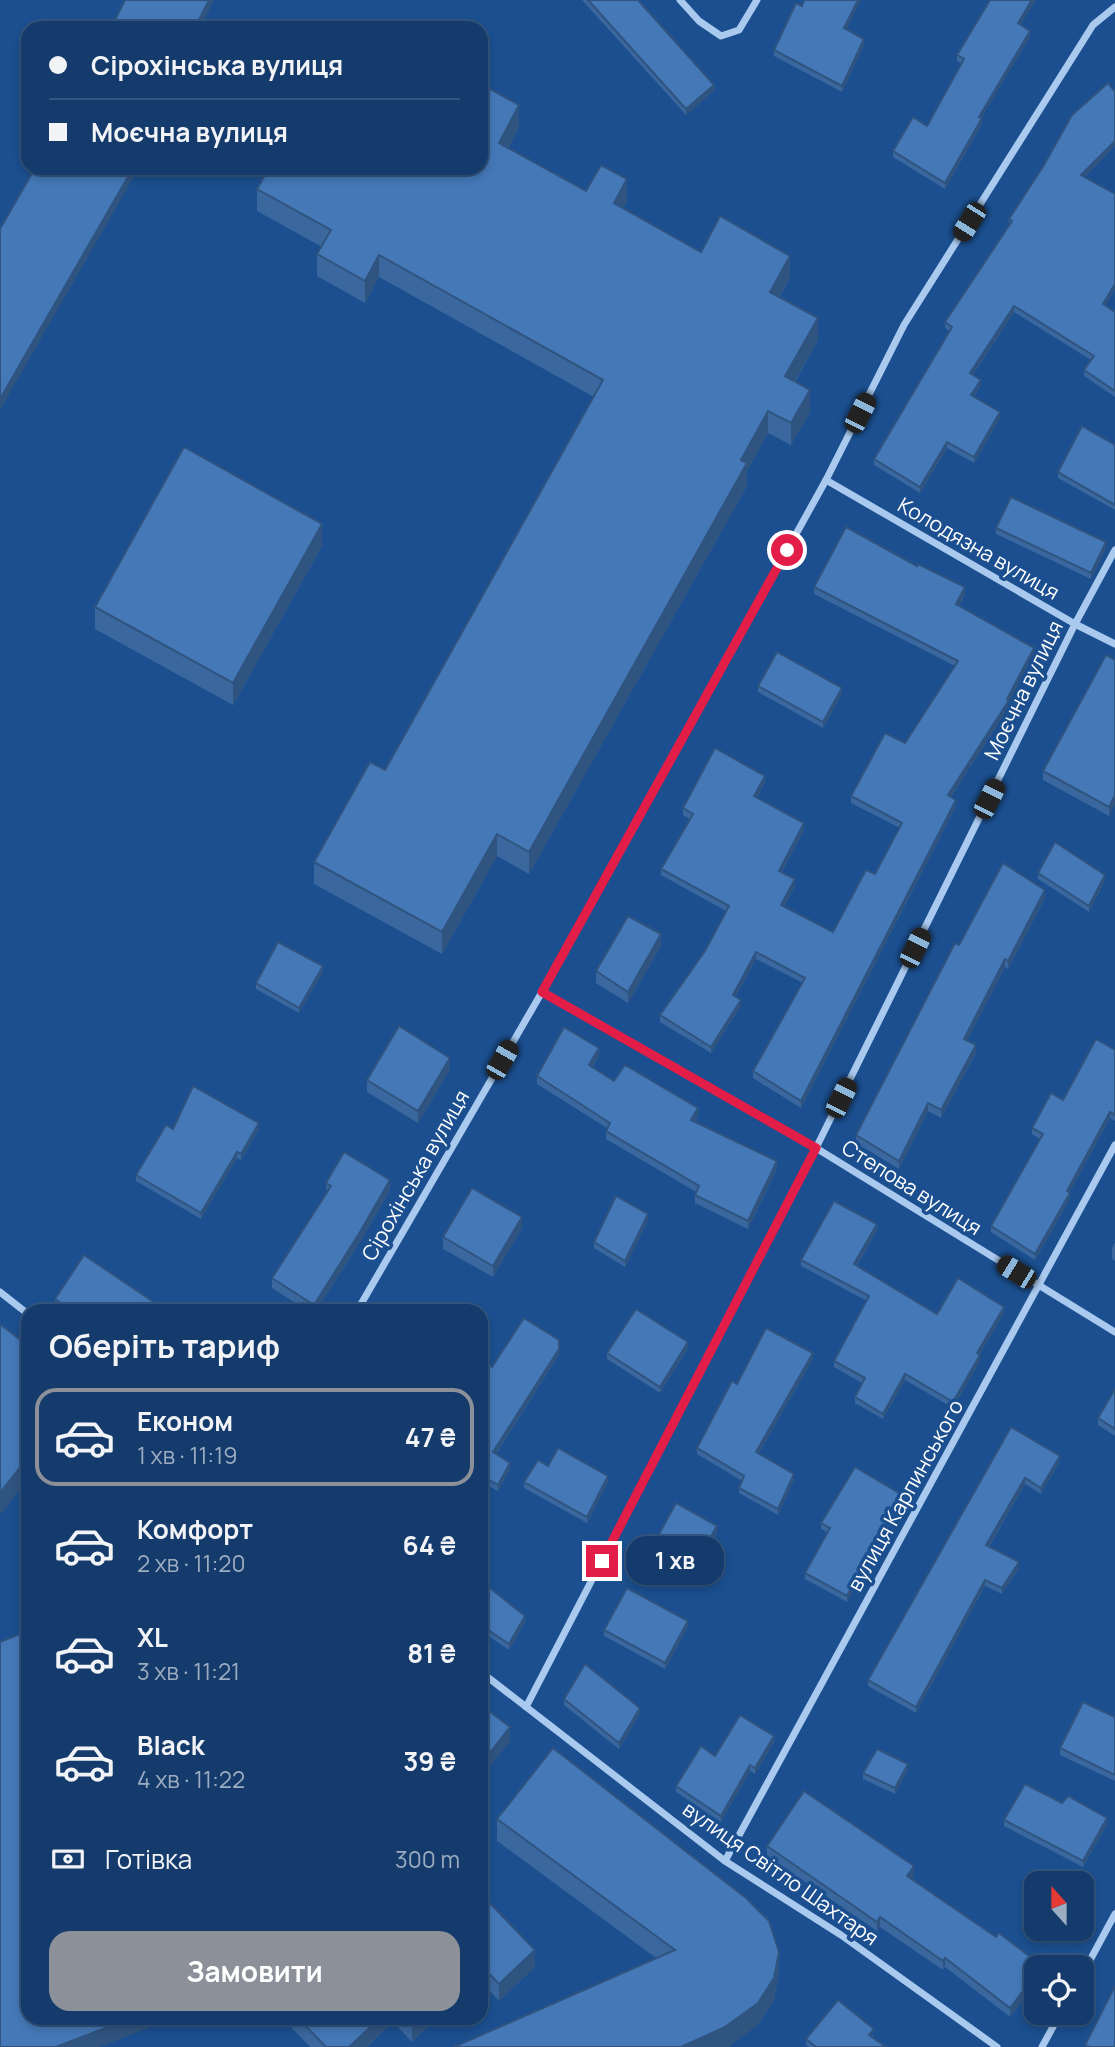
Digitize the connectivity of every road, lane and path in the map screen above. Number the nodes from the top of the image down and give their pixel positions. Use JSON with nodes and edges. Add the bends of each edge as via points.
{"nodes":[{"id":1,"x":680,"y":0,"type":"edge"},
{"id":2,"x":757,"y":0,"type":"edge"},
{"id":3,"x":1115,"y":6,"type":"edge"},
{"id":4,"x":826,"y":480,"type":"junction"},
{"id":5,"x":1115,"y":551,"type":"edge"},
{"id":6,"x":1075,"y":624,"type":"junction"},
{"id":7,"x":1115,"y":644,"type":"edge"},
{"id":8,"x":542,"y":992,"type":"junction"},
{"id":9,"x":1115,"y":1146,"type":"edge"},
{"id":10,"x":816,"y":1148,"type":"junction"},
{"id":11,"x":1038,"y":1286,"type":"junction"},
{"id":12,"x":0,"y":1292,"type":"edge"},
{"id":13,"x":361,"y":1304,"type":"edge"},
{"id":14,"x":21,"y":1308,"type":"edge"},
{"id":15,"x":1115,"y":1332,"type":"edge"},
{"id":16,"x":488,"y":1677,"type":"edge"},
{"id":17,"x":526,"y":1707,"type":"junction"},
{"id":18,"x":725,"y":1861,"type":"junction"},
{"id":19,"x":1115,"y":1914,"type":"edge"},
{"id":20,"x":1093,"y":1955,"type":"edge"},
{"id":21,"x":1054,"y":2025,"type":"edge"},
{"id":22,"x":997,"y":2047,"type":"edge"},
{"id":23,"x":1042,"y":2047,"type":"edge"}],
"edges":[{"from":1,"to":2,"type":"street","via":[[721,36],[739,30]]},
{"from":3,"to":4,"type":"street","name":"Сірохінська вулиця","via":[[1093,25],[904,325]]},
{"from":4,"to":6,"type":"street","name":"Колодязна вулиця"},
{"from":4,"to":8,"type":"street","name":"Сірохінська вулиця"},
{"from":5,"to":6,"type":"street","name":"Моєчна вулиця"},
{"from":6,"to":7,"type":"street","name":"Колодязна вулиця"},
{"from":6,"to":10,"type":"street","name":"Моєчна вулиця"},
{"from":8,"to":10,"type":"street","name":"Степова вулиця"},
{"from":8,"to":13,"type":"street","name":"Сірохінська вулиця"},
{"from":9,"to":11,"type":"street","name":"вулиця Карпинського"},
{"from":10,"to":11,"type":"street","name":"Степова вулиця"},
{"from":10,"to":17,"type":"street","name":"Моєчна вулиця"},
{"from":11,"to":15,"type":"street","name":"Степова вулиця"},
{"from":11,"to":18,"type":"street","name":"вулиця Карпинського"},
{"from":12,"to":14,"type":"street"},
{"from":16,"to":17,"type":"street","name":"вулиця Світло Шахтаря"},
{"from":17,"to":18,"type":"street","name":"вулиця Світло Шахтаря"},
{"from":18,"to":22,"type":"street","name":"вулиця Світло Шахтаря","via":[[841,1935]]},
{"from":19,"to":20,"type":"street"},
{"from":21,"to":23,"type":"street"}]}
